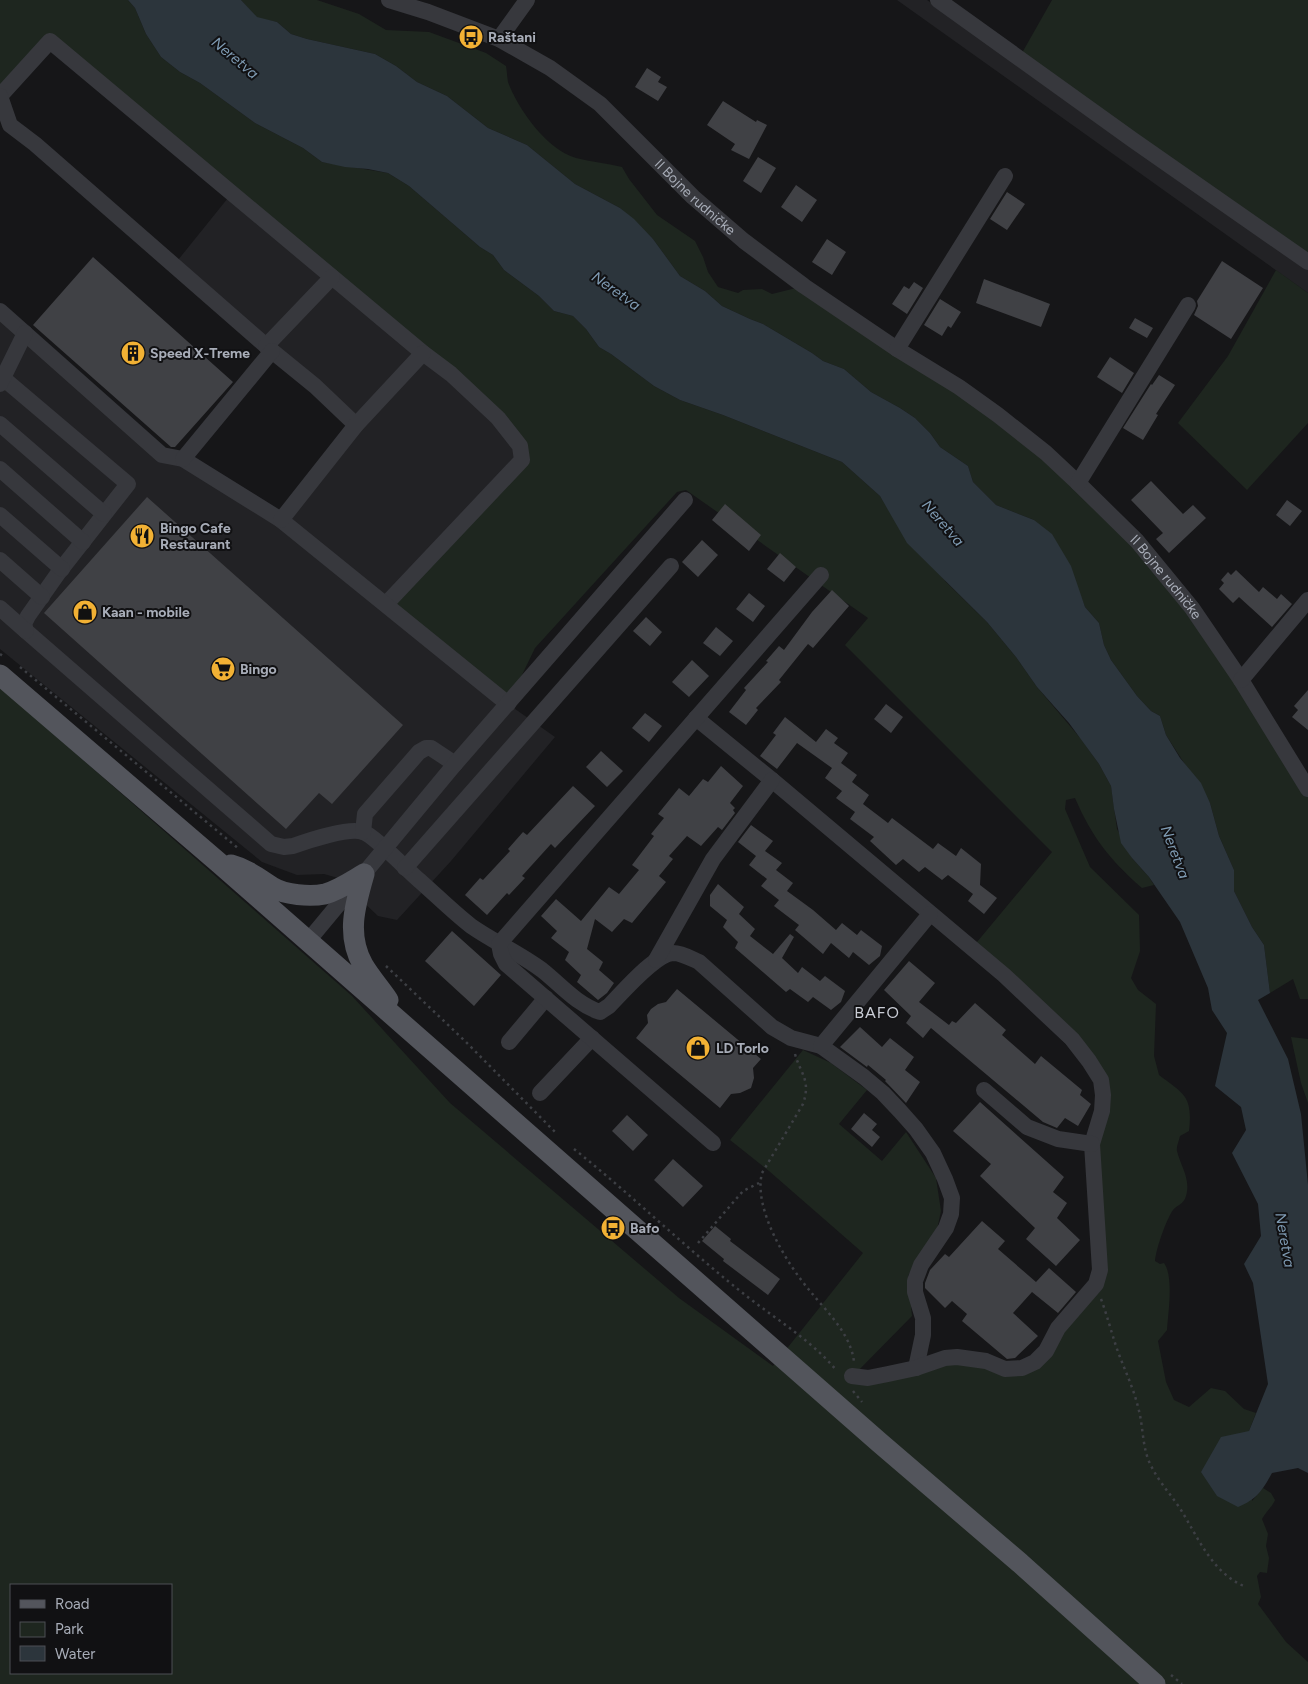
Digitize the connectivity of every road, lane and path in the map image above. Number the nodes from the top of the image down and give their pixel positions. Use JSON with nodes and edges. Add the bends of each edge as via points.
{"nodes":[{"id":1,"x":388,"y":0,"type":"edge"},
{"id":2,"x":938,"y":0,"type":"edge"},
{"id":3,"x":523,"y":1,"type":"edge"},
{"id":4,"x":499,"y":39,"type":"junction"},
{"id":5,"x":0,"y":96,"type":"edge"},
{"id":6,"x":1005,"y":176,"type":"dead end"},
{"id":7,"x":1308,"y":262,"type":"edge"},
{"id":8,"x":332,"y":277,"type":"junction"},
{"id":9,"x":1188,"y":305,"type":"dead end"},
{"id":10,"x":0,"y":311,"type":"edge"},
{"id":11,"x":25,"y":333,"type":"junction"},
{"id":12,"x":269,"y":349,"type":"junction"},
{"id":13,"x":897,"y":349,"type":"junction"},
{"id":14,"x":423,"y":352,"type":"junction"},
{"id":15,"x":1,"y":381,"type":"edge"},
{"id":16,"x":0,"y":424,"type":"edge"},
{"id":17,"x":356,"y":425,"type":"junction"},
{"id":18,"x":183,"y":459,"type":"junction"},
{"id":19,"x":0,"y":469,"type":"edge"},
{"id":20,"x":1078,"y":483,"type":"junction"},
{"id":21,"x":685,"y":500,"type":"dead end"},
{"id":22,"x":104,"y":514,"type":"junction"},
{"id":23,"x":0,"y":515,"type":"edge"},
{"id":24,"x":281,"y":520,"type":"junction"},
{"id":25,"x":83,"y":542,"type":"junction"},
{"id":26,"x":0,"y":560,"type":"edge"},
{"id":27,"x":671,"y":566,"type":"dead end"},
{"id":28,"x":62,"y":569,"type":"junction"},
{"id":29,"x":821,"y":575,"type":"dead end"},
{"id":30,"x":42,"y":597,"type":"junction"},
{"id":31,"x":1308,"y":600,"type":"edge"},
{"id":32,"x":386,"y":604,"type":"junction"},
{"id":33,"x":0,"y":608,"type":"edge"},
{"id":34,"x":26,"y":631,"type":"junction"},
{"id":35,"x":0,"y":654,"type":"edge"},
{"id":36,"x":7,"y":666,"type":"edge"},
{"id":37,"x":1240,"y":680,"type":"junction"},
{"id":38,"x":508,"y":704,"type":"junction"},
{"id":39,"x":696,"y":718,"type":"junction"},
{"id":40,"x":455,"y":764,"type":"junction"},
{"id":41,"x":772,"y":780,"type":"junction"},
{"id":42,"x":1308,"y":789,"type":"edge"},
{"id":43,"x":363,"y":832,"type":"junction"},
{"id":44,"x":385,"y":849,"type":"junction"},
{"id":45,"x":241,"y":850,"type":"dead end"},
{"id":46,"x":218,"y":862,"type":"junction"},
{"id":47,"x":405,"y":868,"type":"junction"},
{"id":48,"x":364,"y":874,"type":"junction"},
{"id":49,"x":930,"y":914,"type":"junction"},
{"id":50,"x":308,"y":941,"type":"junction"},
{"id":51,"x":500,"y":944,"type":"junction"},
{"id":52,"x":656,"y":960,"type":"junction"},
{"id":53,"x":384,"y":964,"type":"dead end"},
{"id":54,"x":546,"y":998,"type":"junction"},
{"id":55,"x":407,"y":1027,"type":"junction"},
{"id":56,"x":592,"y":1038,"type":"junction"},
{"id":57,"x":791,"y":1038,"type":"junction"},
{"id":58,"x":509,"y":1042,"type":"dead end"},
{"id":59,"x":820,"y":1046,"type":"junction"},
{"id":60,"x":984,"y":1090,"type":"dead end"},
{"id":61,"x":540,"y":1093,"type":"dead end"},
{"id":62,"x":561,"y":1139,"type":"dead end"},
{"id":63,"x":713,"y":1143,"type":"dead end"},
{"id":64,"x":568,"y":1144,"type":"dead end"},
{"id":65,"x":1092,"y":1144,"type":"junction"},
{"id":66,"x":759,"y":1183,"type":"junction"},
{"id":67,"x":698,"y":1243,"type":"dead end"},
{"id":68,"x":1096,"y":1284,"type":"junction"},
{"id":69,"x":916,"y":1368,"type":"junction"},
{"id":70,"x":848,"y":1380,"type":"junction"},
{"id":71,"x":865,"y":1406,"type":"dead end"},
{"id":72,"x":1246,"y":1587,"type":"dead end"},
{"id":73,"x":1161,"y":1678,"type":"edge"},
{"id":74,"x":1182,"y":1684,"type":"edge"}],
"edges":[{"from":1,"to":4,"type":"street","name":"II Bojne rudničke"},
{"from":2,"to":7,"type":"street"},
{"from":3,"to":4,"type":"street"},
{"from":4,"to":13,"type":"street","name":"II Bojne rudničke","via":[[550,68],[600,104],[693,197],[744,241]]},
{"from":5,"to":8,"type":"street","via":[[50,41]]},
{"from":5,"to":12,"type":"street","via":[[10,125]]},
{"from":6,"to":13,"type":"street"},
{"from":8,"to":12,"type":"street"},
{"from":8,"to":14,"type":"street"},
{"from":9,"to":20,"type":"street"},
{"from":10,"to":11,"type":"street"},
{"from":11,"to":15,"type":"street"},
{"from":11,"to":18,"type":"street","via":[[162,455]]},
{"from":12,"to":17,"type":"street"},
{"from":12,"to":18,"type":"street"},
{"from":13,"to":20,"type":"street","name":"II Bojne rudničke","via":[[998,415]]},
{"from":14,"to":17,"type":"street"},
{"from":14,"to":32,"type":"street","via":[[451,374],[507,429],[520,446],[522,460]]},
{"from":15,"to":22,"type":"street","via":[[128,484]]},
{"from":16,"to":22,"type":"street"},
{"from":17,"to":24,"type":"street"},
{"from":18,"to":24,"type":"street"},
{"from":19,"to":25,"type":"street"},
{"from":20,"to":37,"type":"street","name":"II Bojne rudničke","via":[[1137,541],[1186,601]]},
{"from":21,"to":38,"type":"street"},
{"from":22,"to":25,"type":"street"},
{"from":23,"to":28,"type":"street"},
{"from":24,"to":32,"type":"street"},
{"from":25,"to":28,"type":"street"},
{"from":26,"to":30,"type":"street"},
{"from":27,"to":47,"type":"street"},
{"from":28,"to":30,"type":"street"},
{"from":29,"to":39,"type":"street"},
{"from":30,"to":34,"type":"street","via":[[24,624]]},
{"from":31,"to":37,"type":"street"},
{"from":32,"to":38,"type":"street"},
{"from":33,"to":34,"type":"street"},
{"from":34,"to":43,"type":"street","via":[[271,844],[293,846],[352,831]]},
{"from":35,"to":36,"type":"path"},
{"from":36,"to":45,"type":"path","via":[[29,673]]},
{"from":36,"to":46,"type":"main road"},
{"from":37,"to":42,"type":"street","name":"II Bojne rudničke"},
{"from":38,"to":40,"type":"street"},
{"from":39,"to":41,"type":"street"},
{"from":39,"to":51,"type":"street"},
{"from":40,"to":43,"type":"street","via":[[431,748],[419,752],[365,814]]},
{"from":40,"to":44,"type":"street"},
{"from":41,"to":49,"type":"street"},
{"from":41,"to":52,"type":"street","via":[[713,859]]},
{"from":43,"to":44,"type":"street"},
{"from":44,"to":47,"type":"street"},
{"from":44,"to":48,"type":"street"},
{"from":46,"to":48,"type":"main road","via":[[239,867],[273,888],[294,894],[325,894]]},
{"from":46,"to":50,"type":"main road"},
{"from":47,"to":51,"type":"street","via":[[471,926]]},
{"from":48,"to":50,"type":"street"},
{"from":48,"to":55,"type":"main road","via":[[354,911],[354,943],[358,957]]},
{"from":49,"to":59,"type":"street"},
{"from":49,"to":65,"type":"street","via":[[1004,975],[1072,1039],[1089,1061],[1101,1080],[1103,1095],[1102,1111]]},
{"from":50,"to":55,"type":"main road"},
{"from":51,"to":52,"type":"street","via":[[543,971],[576,1000],[600,1012]]},
{"from":51,"to":54,"type":"street","via":[[506,964]]},
{"from":52,"to":57,"type":"street","via":[[674,953],[698,962],[772,1027]]},
{"from":53,"to":62,"type":"path"},
{"from":54,"to":56,"type":"street"},
{"from":54,"to":58,"type":"street"},
{"from":55,"to":73,"type":"main road","via":[[880,1443]]},
{"from":56,"to":61,"type":"street"},
{"from":56,"to":63,"type":"street"},
{"from":57,"to":59,"type":"street"},
{"from":57,"to":66,"type":"path","via":[[806,1080],[807,1093]]},
{"from":59,"to":69,"type":"street","via":[[864,1077],[916,1129],[933,1153],[952,1198],[946,1228],[920,1265],[915,1281],[923,1318]]},
{"from":60,"to":65,"type":"street","via":[[1027,1127],[1058,1139]]},
{"from":64,"to":70,"type":"path","via":[[749,1298],[809,1342]]},
{"from":65,"to":68,"type":"street","via":[[1100,1270]]},
{"from":66,"to":67,"type":"path","via":[[743,1191]]},
{"from":66,"to":70,"type":"path","via":[[774,1234],[807,1288],[848,1341],[854,1366]]},
{"from":68,"to":69,"type":"street","via":[[1058,1328],[1046,1352],[1035,1362],[1022,1368],[1005,1369],[957,1357]]},
{"from":68,"to":72,"type":"path","via":[[1138,1405],[1148,1460],[1220,1570]]},
{"from":69,"to":70,"type":"street"},
{"from":70,"to":71,"type":"path"},
{"from":73,"to":74,"type":"path"}]}
